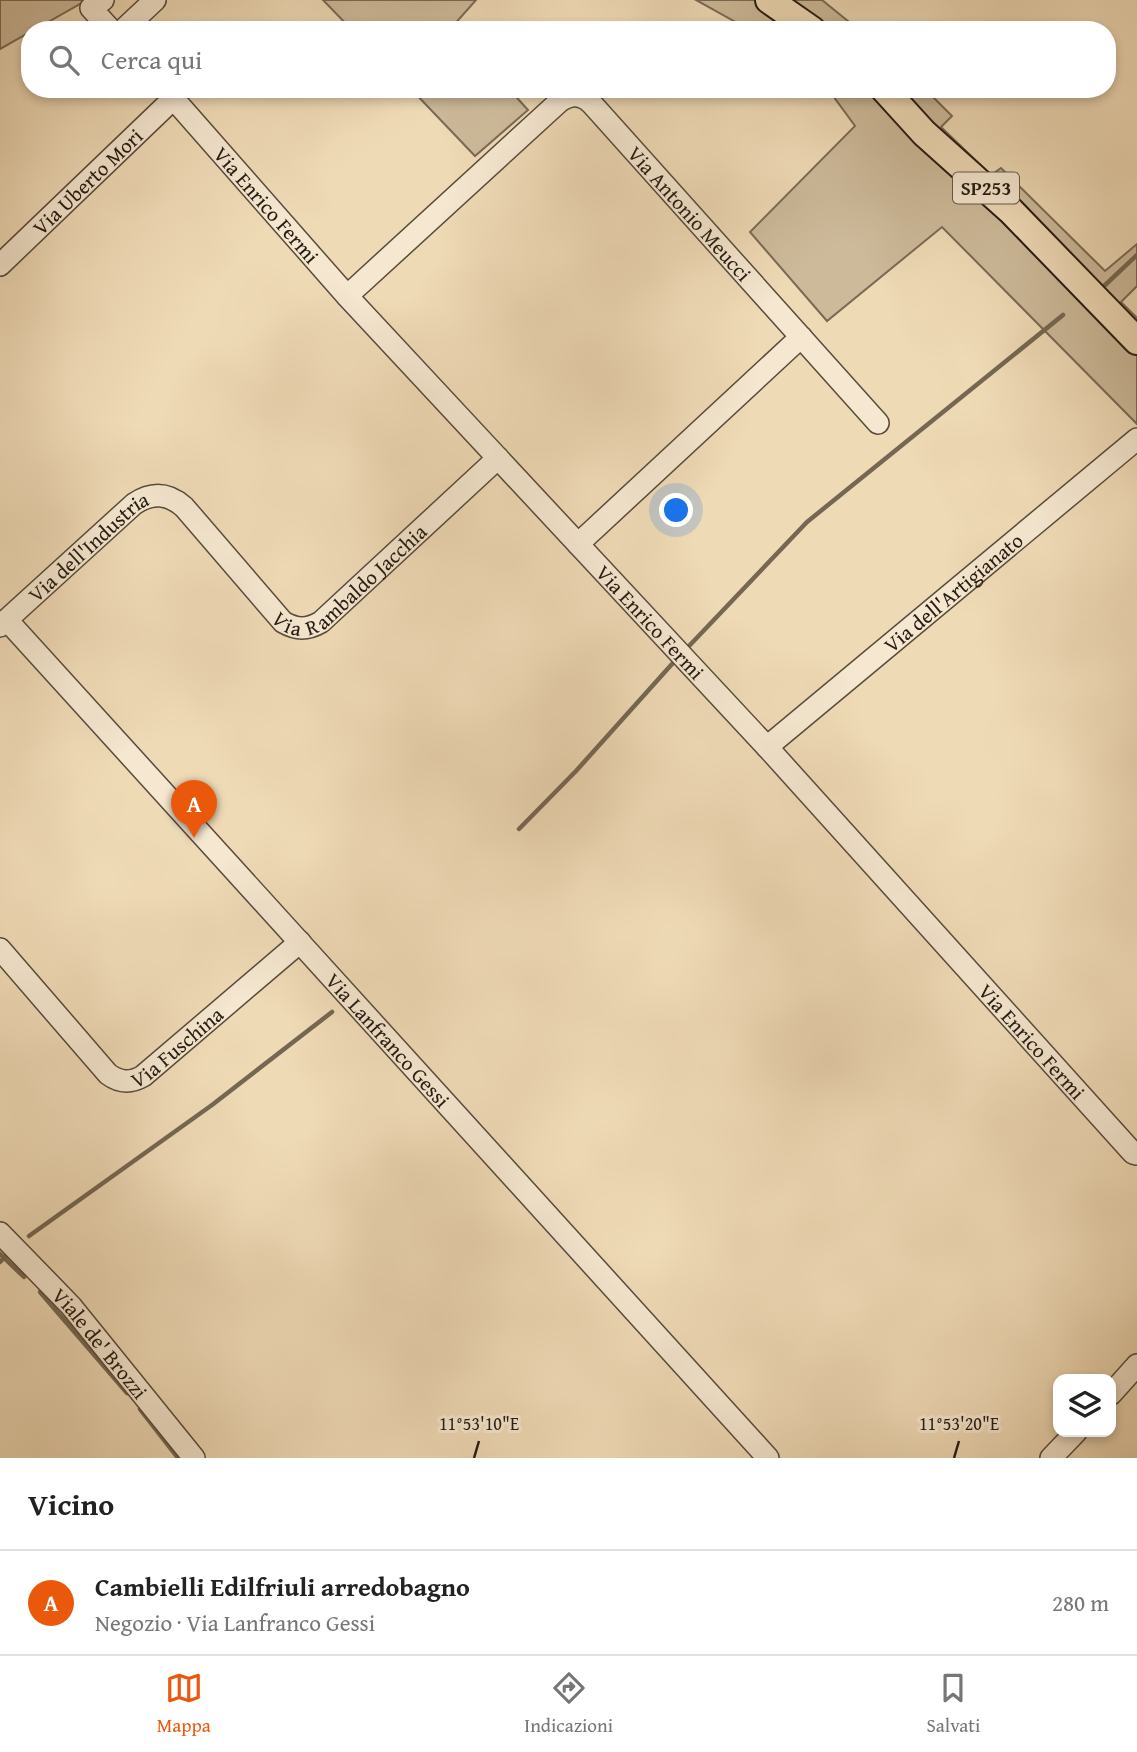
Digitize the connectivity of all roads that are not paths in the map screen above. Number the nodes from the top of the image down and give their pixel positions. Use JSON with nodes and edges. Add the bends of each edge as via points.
{"nodes":[{"id":1,"x":103,"y":0,"type":"edge"},
{"id":2,"x":155,"y":0,"type":"edge"},
{"id":3,"x":769,"y":0,"type":"edge"},
{"id":4,"x":103,"y":21,"type":"edge"},
{"id":5,"x":133,"y":21,"type":"edge"},
{"id":6,"x":799,"y":21,"type":"edge"},
{"id":7,"x":165,"y":98,"type":"edge"},
{"id":8,"x":173,"y":98,"type":"edge"},
{"id":9,"x":566,"y":98,"type":"edge"},
{"id":10,"x":583,"y":98,"type":"edge"},
{"id":11,"x":892,"y":98,"type":"edge"},
{"id":12,"x":0,"y":265,"type":"edge"},
{"id":13,"x":347,"y":296,"type":"junction"},
{"id":14,"x":801,"y":337,"type":"junction"},
{"id":15,"x":1137,"y":341,"type":"edge"},
{"id":16,"x":878,"y":423,"type":"dead end"},
{"id":17,"x":1137,"y":439,"type":"edge"},
{"id":18,"x":498,"y":458,"type":"junction"},
{"id":19,"x":184,"y":507,"type":"joint"},
{"id":20,"x":578,"y":544,"type":"junction"},
{"id":21,"x":4,"y":623,"type":"edge"},
{"id":22,"x":767,"y":747,"type":"junction"},
{"id":23,"x":300,"y":942,"type":"junction"},
{"id":24,"x":0,"y":949,"type":"edge"},
{"id":25,"x":1137,"y":1154,"type":"edge"},
{"id":26,"x":0,"y":1233,"type":"edge"},
{"id":27,"x":1137,"y":1365,"type":"edge"},
{"id":28,"x":1116,"y":1388,"type":"edge"},
{"id":29,"x":1071,"y":1437,"type":"edge"},
{"id":30,"x":194,"y":1458,"type":"edge"},
{"id":31,"x":768,"y":1458,"type":"edge"},
{"id":32,"x":1051,"y":1458,"type":"edge"}],
"edges":[{"from":1,"to":4,"type":"street","via":[[91,8]]},
{"from":2,"to":5,"type":"street"},
{"from":3,"to":6,"type":"main road"},
{"from":7,"to":12,"type":"street","name":"Via Uberto Mori"},
{"from":8,"to":13,"type":"street","name":"Via Enrico Fermi"},
{"from":9,"to":13,"type":"street","name":"Via Antonio Meucci"},
{"from":10,"to":14,"type":"street","name":"Via Antonio Meucci"},
{"from":11,"to":15,"type":"main road","number":"SP253","via":[[924,133],[1002,202]]},
{"from":13,"to":18,"type":"street","name":"Via Enrico Fermi"},
{"from":14,"to":16,"type":"street"},
{"from":14,"to":20,"type":"street"},
{"from":17,"to":22,"type":"street","name":"Via dell'Artigianato"},
{"from":18,"to":19,"type":"street","name":"Via Rambaldo Jacchia","via":[[321,622],[302,629],[283,622]]},
{"from":18,"to":20,"type":"street","name":"Via Enrico Fermi"},
{"from":19,"to":21,"type":"street","name":"Via dell'Industria","via":[[176,499],[154,495],[134,503]]},
{"from":20,"to":22,"type":"street","name":"Via Enrico Fermi"},
{"from":21,"to":23,"type":"street","name":"Via Lanfranco Gessi"},
{"from":22,"to":25,"type":"street","name":"Via Enrico Fermi"},
{"from":23,"to":24,"type":"street","name":"Via Fuschina","via":[[143,1076],[129,1082],[108,1074]]},
{"from":23,"to":31,"type":"street","name":"Via Lanfranco Gessi"},
{"from":26,"to":30,"type":"street","name":"Viale de' Brozzi","via":[[71,1306]]},
{"from":27,"to":28,"type":"street"},
{"from":29,"to":32,"type":"street"}]}
